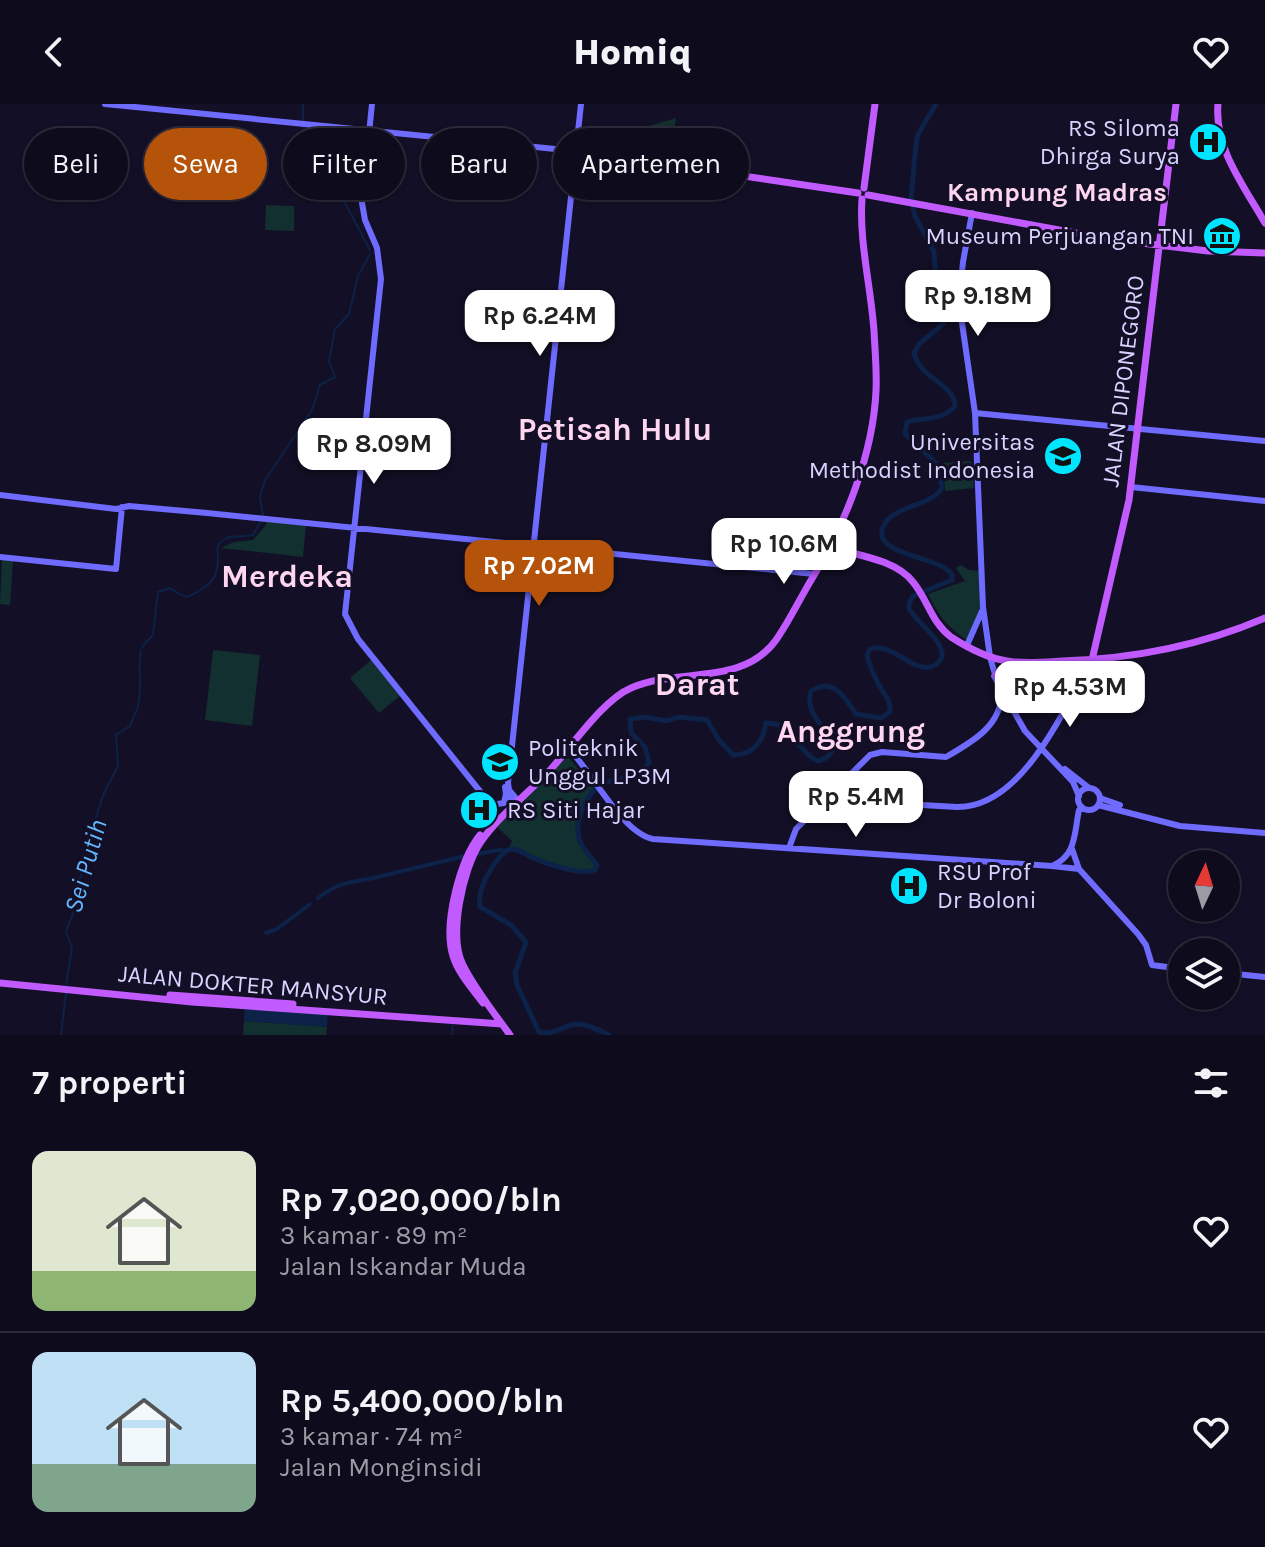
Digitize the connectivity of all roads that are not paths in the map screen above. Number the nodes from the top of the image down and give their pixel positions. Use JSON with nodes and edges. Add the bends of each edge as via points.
{"nodes":[{"id":1,"x":105,"y":104,"type":"edge"},
{"id":2,"x":372,"y":104,"type":"edge"},
{"id":3,"x":581,"y":104,"type":"edge"},
{"id":4,"x":875,"y":104,"type":"edge"},
{"id":5,"x":1176,"y":104,"type":"edge"},
{"id":6,"x":1218,"y":104,"type":"edge"},
{"id":7,"x":351,"y":128,"type":"edge"},
{"id":8,"x":370,"y":128,"type":"edge"},
{"id":9,"x":579,"y":128,"type":"edge"},
{"id":10,"x":405,"y":133,"type":"edge"},
{"id":11,"x":553,"y":147,"type":"edge"},
{"id":12,"x":749,"y":176,"type":"edge"},
{"id":13,"x":863,"y":194,"type":"junction"},
{"id":14,"x":362,"y":200,"type":"edge"},
{"id":15,"x":571,"y":200,"type":"edge"},
{"id":16,"x":972,"y":213,"type":"junction"},
{"id":17,"x":1265,"y":223,"type":"edge"},
{"id":18,"x":1160,"y":244,"type":"junction"},
{"id":19,"x":1265,"y":251,"type":"edge"},
{"id":20,"x":975,"y":413,"type":"junction"},
{"id":21,"x":1138,"y":427,"type":"junction"},
{"id":22,"x":1265,"y":441,"type":"edge"},
{"id":23,"x":1131,"y":487,"type":"junction"},
{"id":24,"x":0,"y":495,"type":"edge"},
{"id":25,"x":1265,"y":501,"type":"edge"},
{"id":26,"x":122,"y":507,"type":"junction"},
{"id":27,"x":353,"y":528,"type":"junction"},
{"id":28,"x":532,"y":547,"type":"junction"},
{"id":29,"x":829,"y":547,"type":"junction"},
{"id":30,"x":0,"y":557,"type":"edge"},
{"id":31,"x":814,"y":574,"type":"junction"},
{"id":32,"x":918,"y":586,"type":"junction"},
{"id":33,"x":927,"y":603,"type":"junction"},
{"id":34,"x":983,"y":607,"type":"junction"},
{"id":35,"x":1265,"y":618,"type":"edge"},
{"id":36,"x":968,"y":643,"type":"junction"},
{"id":37,"x":988,"y":653,"type":"junction"},
{"id":38,"x":1092,"y":660,"type":"junction"},
{"id":39,"x":1021,"y":661,"type":"junction"},
{"id":40,"x":1010,"y":662,"type":"junction"},
{"id":41,"x":996,"y":676,"type":"junction"},
{"id":42,"x":1002,"y":691,"type":"junction"},
{"id":43,"x":514,"y":711,"type":"junction"},
{"id":44,"x":593,"y":718,"type":"junction"},
{"id":45,"x":1041,"y":748,"type":"junction"},
{"id":46,"x":569,"y":749,"type":"junction"},
{"id":47,"x":1053,"y":760,"type":"junction"},
{"id":48,"x":1089,"y":788,"type":"junction"},
{"id":49,"x":506,"y":794,"type":"junction"},
{"id":50,"x":1079,"y":796,"type":"junction"},
{"id":51,"x":828,"y":797,"type":"junction"},
{"id":52,"x":1099,"y":802,"type":"junction"},
{"id":53,"x":514,"y":804,"type":"junction"},
{"id":54,"x":491,"y":805,"type":"junction"},
{"id":55,"x":1082,"y":807,"type":"junction"},
{"id":56,"x":496,"y":818,"type":"junction"},
{"id":57,"x":1265,"y":831,"type":"edge"},
{"id":58,"x":791,"y":848,"type":"junction"},
{"id":59,"x":1072,"y":849,"type":"junction"},
{"id":60,"x":1052,"y":866,"type":"junction"},
{"id":61,"x":1079,"y":869,"type":"junction"},
{"id":62,"x":461,"y":887,"type":"junction"},
{"id":63,"x":1168,"y":968,"type":"edge"},
{"id":64,"x":1240,"y":974,"type":"edge"},
{"id":65,"x":1265,"y":977,"type":"edge"},
{"id":66,"x":0,"y":982,"type":"edge"},
{"id":67,"x":486,"y":1007,"type":"junction"},
{"id":68,"x":482,"y":1021,"type":"junction"},
{"id":69,"x":501,"y":1027,"type":"edge"}],
"edges":[{"from":1,"to":7,"type":"street"},
{"from":2,"to":8,"type":"street"},
{"from":3,"to":9,"type":"street"},
{"from":4,"to":13,"type":"main road"},
{"from":5,"to":18,"type":"main road","name":"JALAN DIPONEGORO"},
{"from":6,"to":17,"type":"main road","via":[[1222,146]]},
{"from":10,"to":11,"type":"street"},
{"from":12,"to":13,"type":"main road"},
{"from":13,"to":16,"type":"main road"},
{"from":13,"to":29,"type":"main road","via":[[861,230],[877,372],[875,402],[859,477]]},
{"from":14,"to":27,"type":"street","via":[[381,279]]},
{"from":15,"to":28,"type":"street"},
{"from":16,"to":18,"type":"main road","via":[[1092,237]]},
{"from":16,"to":20,"type":"street","via":[[959,302]]},
{"from":18,"to":19,"type":"main road"},
{"from":18,"to":21,"type":"main road","name":"JALAN DIPONEGORO"},
{"from":20,"to":21,"type":"street"},
{"from":20,"to":34,"type":"street"},
{"from":21,"to":22,"type":"street"},
{"from":21,"to":23,"type":"main road","name":"JALAN DIPONEGORO"},
{"from":23,"to":25,"type":"street"},
{"from":23,"to":38,"type":"main road","name":"JALAN DIPONEGORO"},
{"from":24,"to":26,"type":"street"},
{"from":26,"to":27,"type":"street"},
{"from":26,"to":30,"type":"street","via":[[116,569]]},
{"from":27,"to":28,"type":"street"},
{"from":27,"to":54,"type":"street","via":[[345,610],[349,626]]},
{"from":28,"to":31,"type":"street"},
{"from":28,"to":43,"type":"street"},
{"from":29,"to":31,"type":"main road"},
{"from":29,"to":32,"type":"main road","via":[[896,569]]},
{"from":29,"to":32,"type":"main road","via":[[875,556],[902,568]]},
{"from":31,"to":44,"type":"main road","via":[[762,656],[731,669],[636,686]]},
{"from":32,"to":33,"type":"main road"},
{"from":33,"to":36,"type":"main road","via":[[944,626]]},
{"from":33,"to":37,"type":"main road","via":[[943,630]]},
{"from":34,"to":36,"type":"street"},
{"from":34,"to":37,"type":"street"},
{"from":35,"to":38,"type":"main road","via":[[1179,648]]},
{"from":36,"to":37,"type":"main road"},
{"from":37,"to":39,"type":"main road"},
{"from":37,"to":40,"type":"main road"},
{"from":37,"to":41,"type":"street"},
{"from":38,"to":39,"type":"main road"},
{"from":38,"to":45,"type":"street"},
{"from":39,"to":40,"type":"main road"},
{"from":40,"to":41,"type":"main road"},
{"from":41,"to":42,"type":"street"},
{"from":42,"to":45,"type":"street"},
{"from":42,"to":51,"type":"street","via":[[994,722],[951,754],[870,755]]},
{"from":43,"to":49,"type":"street"},
{"from":43,"to":53,"type":"street","via":[[508,783]]},
{"from":44,"to":46,"type":"main road"},
{"from":44,"to":53,"type":"main road"},
{"from":45,"to":47,"type":"street"},
{"from":45,"to":51,"type":"street","via":[[995,797],[964,807]]},
{"from":46,"to":53,"type":"main road"},
{"from":46,"to":58,"type":"street","via":[[630,827],[646,837]]},
{"from":47,"to":48,"type":"street"},
{"from":47,"to":50,"type":"street"},
{"from":48,"to":50,"type":"street"},
{"from":48,"to":52,"type":"street","via":[[1098,792]]},
{"from":49,"to":53,"type":"street"},
{"from":49,"to":54,"type":"street","via":[[504,803]]},
{"from":50,"to":55,"type":"street"},
{"from":51,"to":58,"type":"street","via":[[800,826]]},
{"from":52,"to":55,"type":"street"},
{"from":52,"to":57,"type":"street","via":[[1177,822]]},
{"from":53,"to":54,"type":"street"},
{"from":53,"to":56,"type":"main road"},
{"from":53,"to":62,"type":"main road","via":[[479,844]]},
{"from":54,"to":56,"type":"street"},
{"from":55,"to":59,"type":"street"},
{"from":56,"to":62,"type":"main road","via":[[472,845]]},
{"from":58,"to":60,"type":"street"},
{"from":59,"to":60,"type":"street"},
{"from":59,"to":61,"type":"street"},
{"from":60,"to":61,"type":"street"},
{"from":61,"to":63,"type":"street","via":[[1138,934],[1154,966]]},
{"from":62,"to":67,"type":"main road","via":[[452,916],[452,952]]},
{"from":62,"to":69,"type":"main road","via":[[458,952]]},
{"from":64,"to":65,"type":"street"},
{"from":66,"to":68,"type":"main road","name":"JALAN DOKTER MANSYUR"},
{"from":67,"to":68,"type":"main road"},
{"from":67,"to":69,"type":"main road"},
{"from":68,"to":69,"type":"main road"},
{"from":68,"to":69,"type":"main road","name":"JALAN DOKTER MANSYUR"}]}
